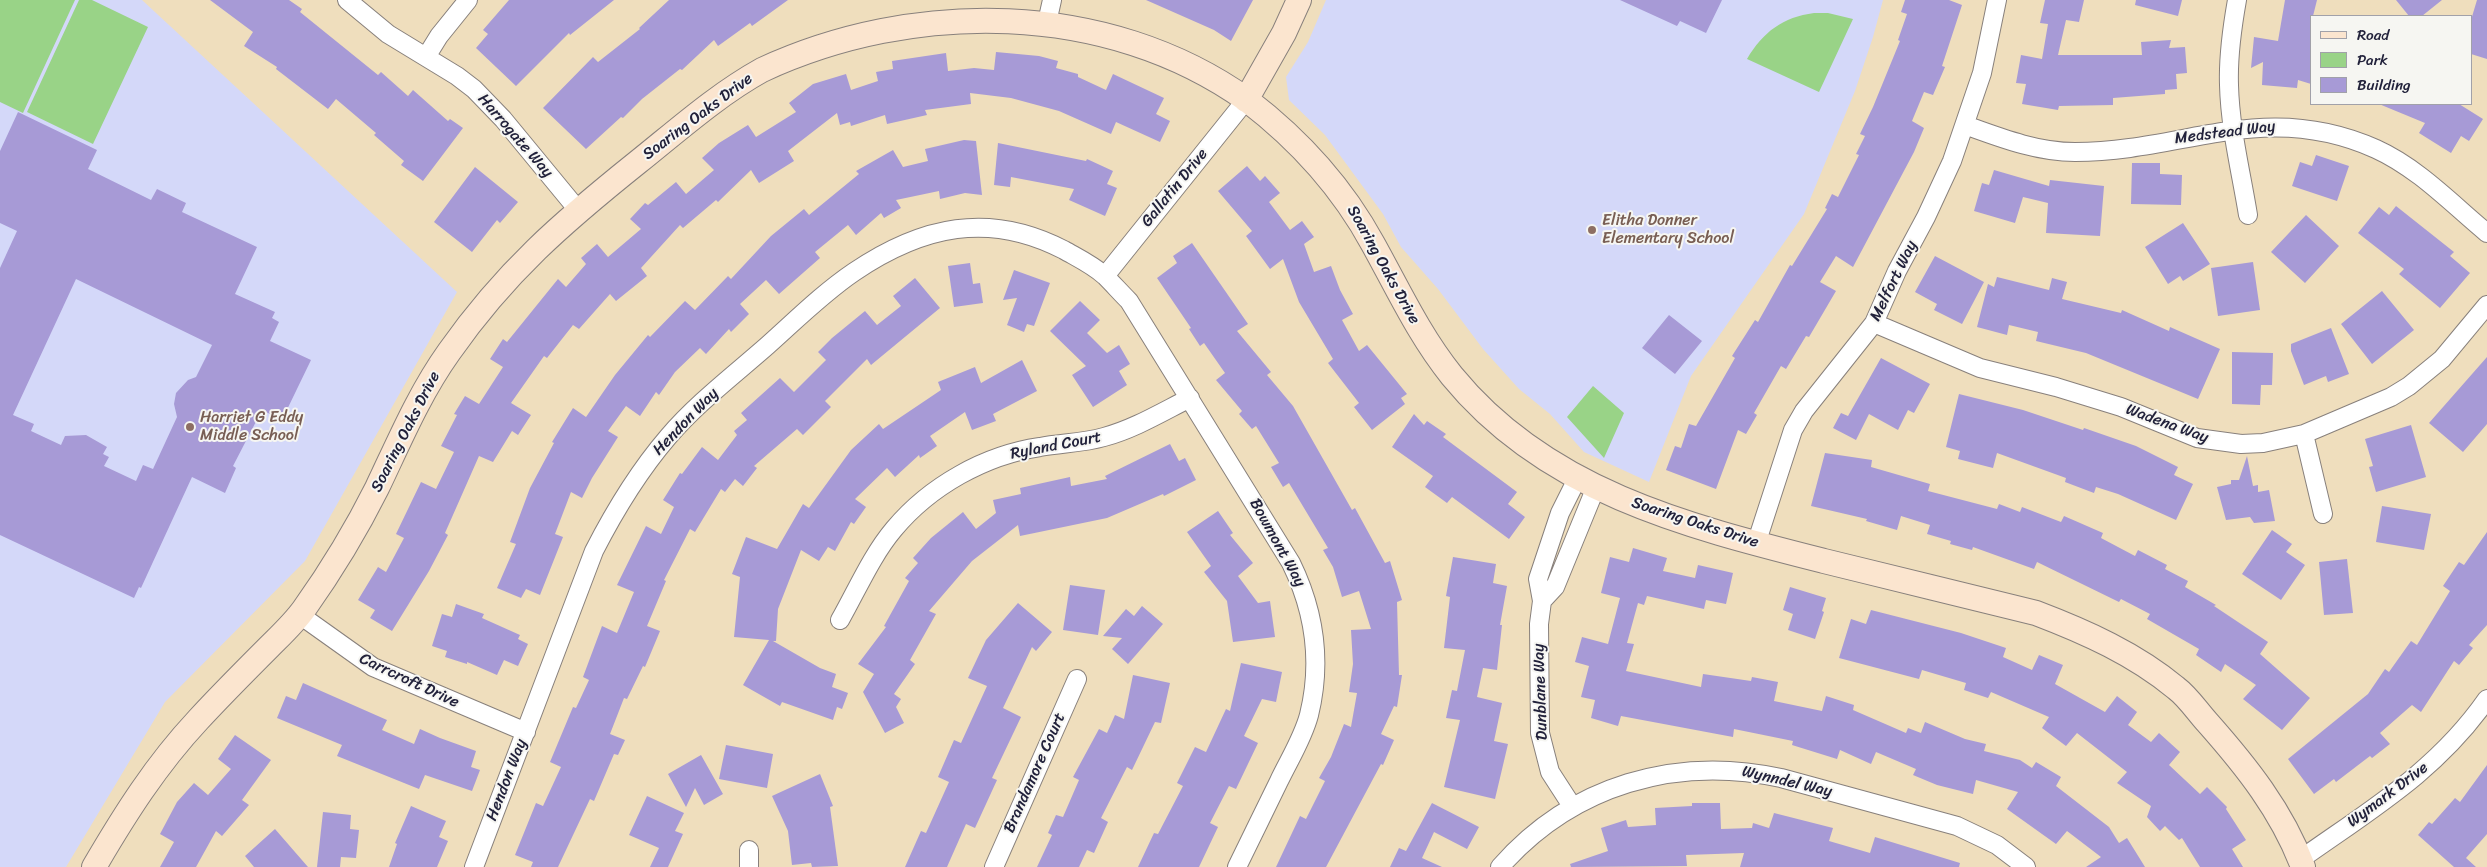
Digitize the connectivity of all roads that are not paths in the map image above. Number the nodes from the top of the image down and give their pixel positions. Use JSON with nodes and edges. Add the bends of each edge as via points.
{"nodes":[{"id":1,"x":347,"y":0,"type":"edge"},
{"id":2,"x":468,"y":0,"type":"edge"},
{"id":3,"x":1299,"y":0,"type":"edge"},
{"id":4,"x":1997,"y":0,"type":"edge"},
{"id":5,"x":2237,"y":0,"type":"edge"},
{"id":6,"x":1050,"y":9,"type":"edge"},
{"id":7,"x":426,"y":57,"type":"junction"},
{"id":8,"x":1246,"y":100,"type":"junction"},
{"id":9,"x":1965,"y":126,"type":"junction"},
{"id":10,"x":2234,"y":129,"type":"junction"},
{"id":11,"x":578,"y":210,"type":"junction"},
{"id":12,"x":2248,"y":215,"type":"dead end"},
{"id":13,"x":2487,"y":233,"type":"edge"},
{"id":14,"x":1105,"y":276,"type":"junction"},
{"id":15,"x":2487,"y":305,"type":"edge"},
{"id":16,"x":1874,"y":323,"type":"junction"},
{"id":17,"x":1190,"y":398,"type":"junction"},
{"id":18,"x":2304,"y":434,"type":"junction"},
{"id":19,"x":1586,"y":483,"type":"junction"},
{"id":20,"x":2323,"y":514,"type":"dead end"},
{"id":21,"x":1756,"y":544,"type":"junction"},
{"id":22,"x":1542,"y":601,"type":"junction"},
{"id":23,"x":300,"y":615,"type":"junction"},
{"id":24,"x":840,"y":620,"type":"dead end"},
{"id":25,"x":1077,"y":679,"type":"dead end"},
{"id":26,"x":2487,"y":699,"type":"edge"},
{"id":27,"x":526,"y":732,"type":"junction"},
{"id":28,"x":1572,"y":806,"type":"junction"},
{"id":29,"x":2302,"y":863,"type":"edge"},
{"id":30,"x":94,"y":867,"type":"edge"},
{"id":31,"x":474,"y":867,"type":"edge"},
{"id":32,"x":994,"y":867,"type":"edge"},
{"id":33,"x":1237,"y":867,"type":"edge"},
{"id":34,"x":1500,"y":867,"type":"edge"},
{"id":35,"x":2026,"y":867,"type":"edge"}],
"edges":[{"from":1,"to":7,"type":"street","name":"Harrogate Way","via":[[388,34]]},
{"from":2,"to":7,"type":"street"},
{"from":3,"to":8,"type":"street"},
{"from":4,"to":9,"type":"street","name":"Melfort Way","via":[[1982,73]]},
{"from":5,"to":10,"type":"street","via":[[2230,38],[2229,85]]},
{"from":6,"to":8,"type":"street","name":"Soaring Oaks Drive","via":[[1183,62]]},
{"from":6,"to":11,"type":"street","name":"Soaring Oaks Drive","via":[[910,16],[865,26],[800,50],[720,96]]},
{"from":7,"to":11,"type":"street","name":"Harrogate Way","via":[[457,76],[489,104]]},
{"from":8,"to":14,"type":"street","name":"Gallatin Drive"},
{"from":8,"to":19,"type":"street","name":"Soaring Oaks Drive","via":[[1284,130],[1347,201],[1372,241],[1407,310],[1454,379],[1525,446]]},
{"from":9,"to":10,"type":"street","name":"Medstead Way","via":[[2028,146],[2073,152],[2116,149]]},
{"from":9,"to":16,"type":"street","name":"Melfort Way","via":[[1926,217]]},
{"from":10,"to":12,"type":"street"},
{"from":10,"to":13,"type":"street","name":"Medstead Way","via":[[2297,127],[2364,144],[2413,171]]},
{"from":11,"to":23,"type":"street","name":"Soaring Oaks Drive","via":[[503,281],[446,356],[410,416],[354,532]]},
{"from":14,"to":17,"type":"street","name":"Bowmont Way","via":[[1142,319]]},
{"from":14,"to":27,"type":"street","name":"Hendon Way","via":[[1089,263],[1045,240],[1008,230],[978,228],[956,229],[912,240],[872,260],[834,287],[684,420],[640,472],[594,552]]},
{"from":15,"to":18,"type":"street","name":"Wadena Way","via":[[2442,359],[2409,386],[2372,407]]},
{"from":16,"to":18,"type":"street","name":"Wadena Way","via":[[1972,365],[2121,407],[2197,438],[2241,444]]},
{"from":16,"to":21,"type":"street","name":"Melfort Way","via":[[1804,410],[1793,430]]},
{"from":17,"to":24,"type":"street","name":"Ryland Court","via":[[1126,430],[1105,437],[1012,453],[942,486],[909,513],[881,546]]},
{"from":17,"to":33,"type":"street","name":"Bowmont Way","via":[[1291,563],[1302,584],[1314,627],[1316,672],[1308,716]]},
{"from":18,"to":20,"type":"street"},
{"from":19,"to":21,"type":"street","name":"Soaring Oaks Drive","via":[[1640,508]]},
{"from":19,"to":22,"type":"street","via":[[1556,588]]},
{"from":19,"to":22,"type":"street","name":"Dunblane Way","via":[[1560,513],[1538,579]]},
{"from":21,"to":29,"type":"street","name":"Soaring Oaks Drive","via":[[2036,613],[2120,650],[2178,689],[2240,758],[2267,795]]},
{"from":22,"to":28,"type":"street","name":"Dunblane Way","via":[[1539,624],[1540,733],[1550,772]]},
{"from":23,"to":27,"type":"street","name":"Carrcroft Drive","via":[[373,667]]},
{"from":23,"to":30,"type":"street","name":"Soaring Oaks Drive","via":[[170,752],[128,809]]},
{"from":25,"to":32,"type":"street","name":"Brandamore Court"},
{"from":26,"to":29,"type":"street","name":"Wymark Drive","via":[[2437,758],[2402,789]]},
{"from":27,"to":31,"type":"street","name":"Hendon Way"},
{"from":28,"to":34,"type":"street","name":"Wynndel Way","via":[[1535,832]]},
{"from":28,"to":35,"type":"street","name":"Wynndel Way","via":[[1617,786],[1663,774],[1710,769],[1758,773],[1957,826],[1997,845]]}]}
